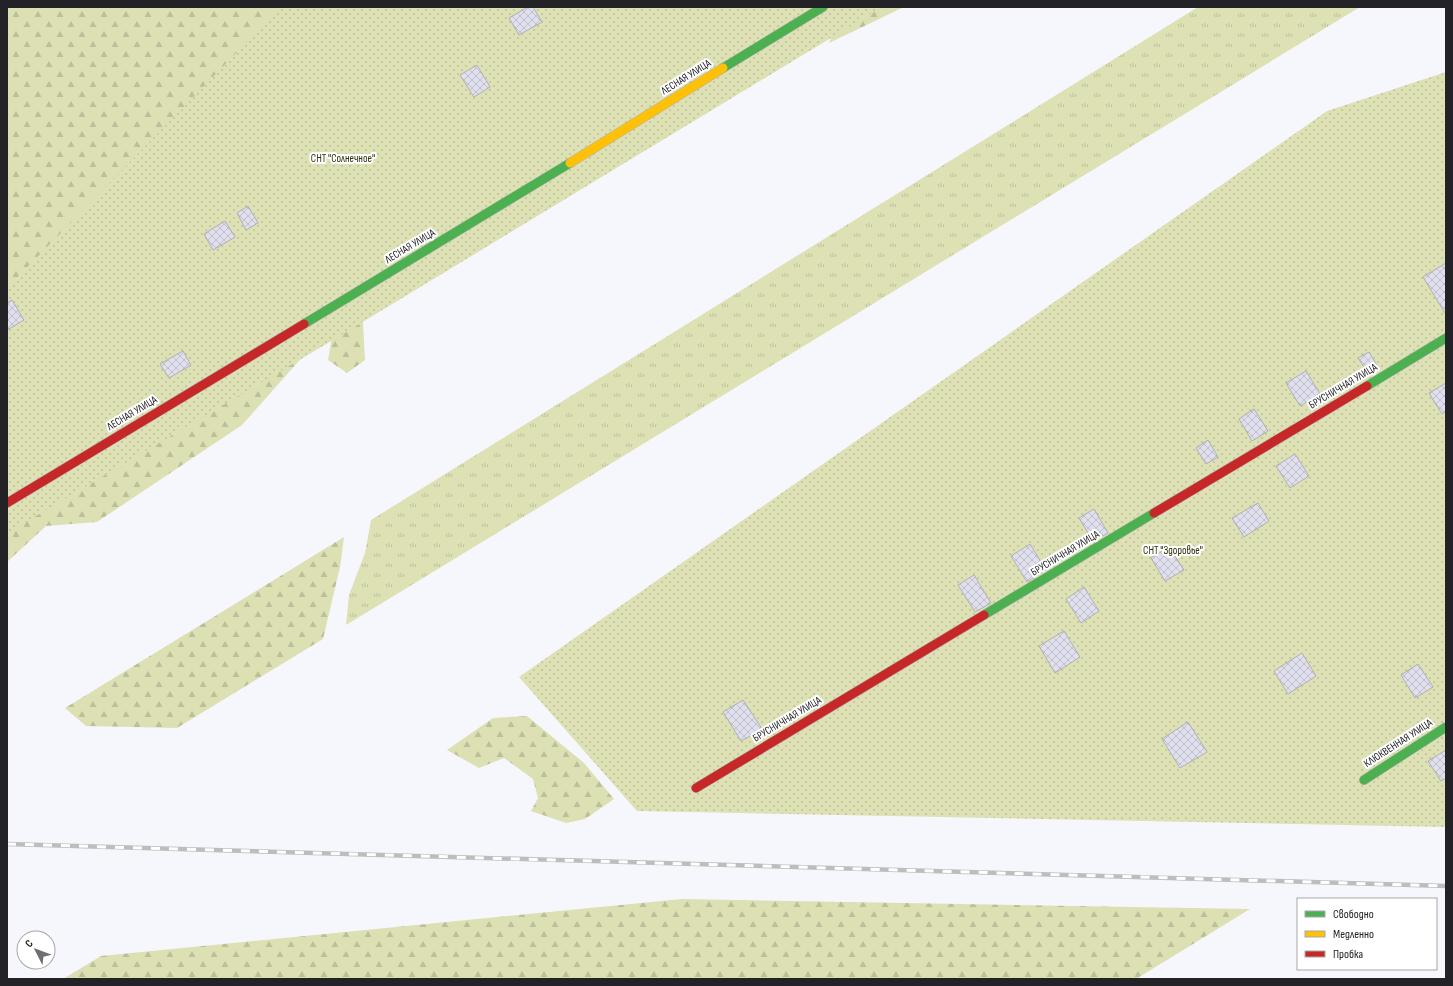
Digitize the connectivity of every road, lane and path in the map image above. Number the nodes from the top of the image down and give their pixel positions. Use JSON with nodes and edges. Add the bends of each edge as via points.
{"nodes":[{"id":1,"x":823,"y":7,"type":"edge"},
{"id":2,"x":1446,"y":338,"type":"edge"},
{"id":3,"x":7,"y":503,"type":"edge"},
{"id":4,"x":1446,"y":727,"type":"edge"},
{"id":5,"x":1364,"y":780,"type":"dead end"},
{"id":6,"x":696,"y":788,"type":"dead end"}],
"edges":[{"from":1,"to":3,"type":"street","name":"ЛЕСНАЯ УЛИЦА","via":[[515,197]]},
{"from":2,"to":6,"type":"street","name":"БРУСНИЧНАЯ УЛИЦА"},
{"from":4,"to":5,"type":"street","name":"КЛЮКВЕННАЯ УЛИЦА"}]}
